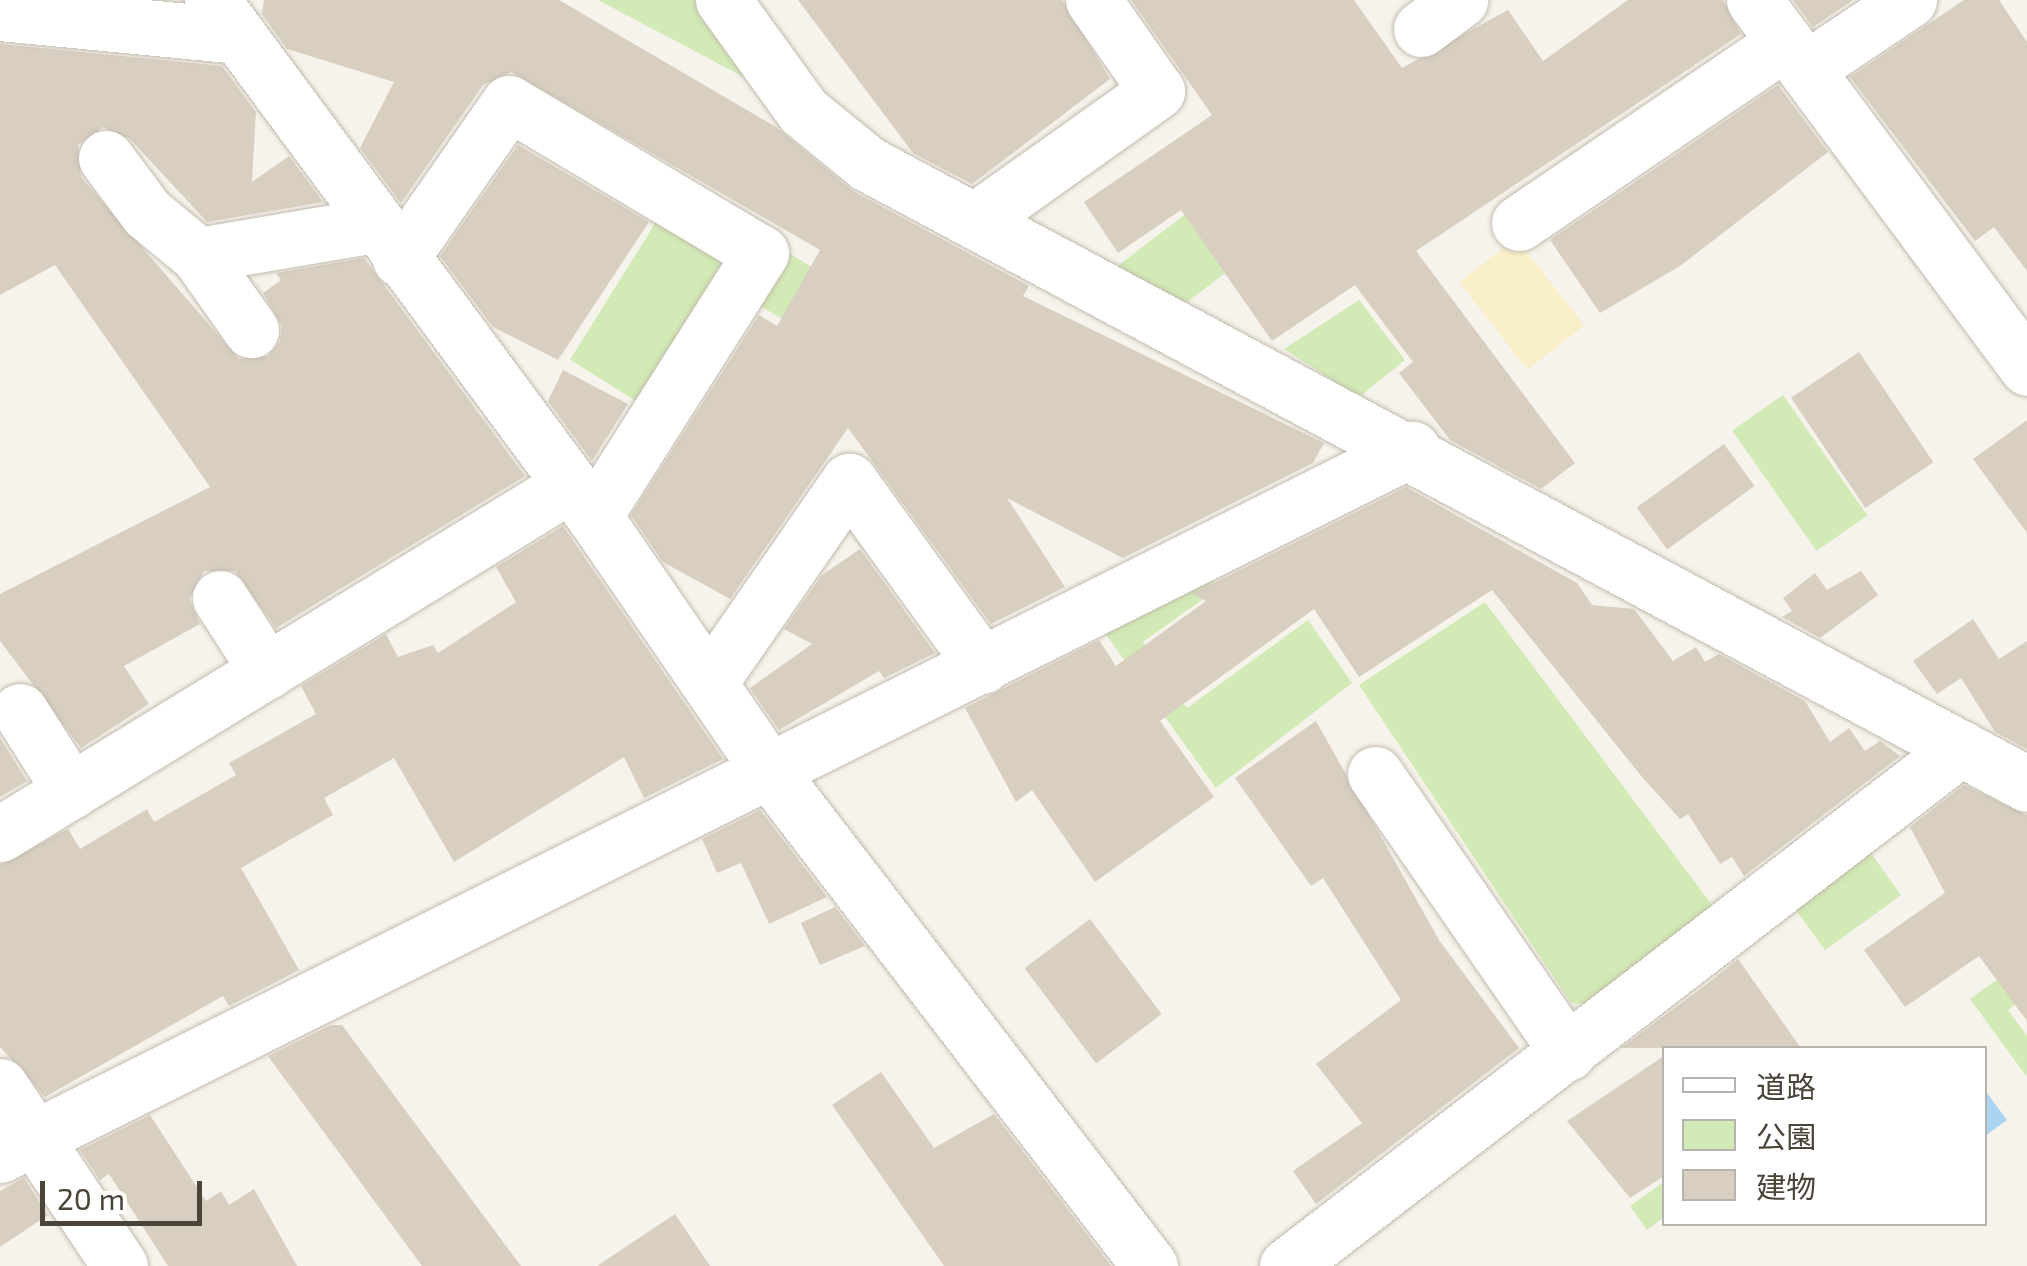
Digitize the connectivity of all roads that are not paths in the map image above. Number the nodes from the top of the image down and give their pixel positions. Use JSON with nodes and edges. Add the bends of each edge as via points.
{"nodes":[{"id":1,"x":723,"y":0,"type":"edge"},
{"id":2,"x":1093,"y":0,"type":"edge"},
{"id":3,"x":1909,"y":0,"type":"edge"},
{"id":4,"x":0,"y":13,"type":"edge"},
{"id":5,"x":225,"y":18,"type":"edge"},
{"id":6,"x":1782,"y":37,"type":"edge"},
{"id":7,"x":106,"y":158,"type":"dead end"},
{"id":8,"x":977,"y":219,"type":"junction"},
{"id":9,"x":1519,"y":224,"type":"dead end"},
{"id":10,"x":388,"y":242,"type":"junction"},
{"id":11,"x":198,"y":254,"type":"junction"},
{"id":12,"x":251,"y":330,"type":"dead end"},
{"id":13,"x":2027,"y":368,"type":"edge"},
{"id":14,"x":1412,"y":449,"type":"junction"},
{"id":15,"x":581,"y":501,"type":"junction"},
{"id":16,"x":220,"y":598,"type":"dead end"},
{"id":17,"x":984,"y":666,"type":"junction"},
{"id":18,"x":267,"y":671,"type":"junction"},
{"id":19,"x":709,"y":682,"type":"junction"},
{"id":20,"x":20,"y":712,"type":"dead end"},
{"id":21,"x":1961,"y":748,"type":"junction"},
{"id":22,"x":767,"y":768,"type":"junction"},
{"id":23,"x":1374,"y":774,"type":"dead end"},
{"id":24,"x":2027,"y":784,"type":"edge"},
{"id":25,"x":71,"y":791,"type":"junction"},
{"id":26,"x":0,"y":834,"type":"edge"},
{"id":27,"x":1568,"y":1053,"type":"junction"},
{"id":28,"x":0,"y":1086,"type":"edge"},
{"id":29,"x":18,"y":1147,"type":"edge"},
{"id":30,"x":120,"y":1266,"type":"edge"},
{"id":31,"x":1150,"y":1266,"type":"edge"},
{"id":32,"x":1286,"y":1266,"type":"edge"}],
"edges":[{"from":1,"to":8,"type":"street","via":[[803,111],[868,164]]},
{"from":2,"to":8,"type":"street","via":[[1157,91]]},
{"from":3,"to":6,"type":"street"},
{"from":4,"to":5,"type":"street"},
{"from":5,"to":10,"type":"street"},
{"from":6,"to":9,"type":"street"},
{"from":6,"to":13,"type":"street"},
{"from":7,"to":11,"type":"street","via":[[147,213]]},
{"from":8,"to":14,"type":"street"},
{"from":10,"to":11,"type":"street"},
{"from":10,"to":15,"type":"street"},
{"from":10,"to":15,"type":"street","via":[[509,103],[761,254]]},
{"from":11,"to":12,"type":"street"},
{"from":14,"to":17,"type":"street"},
{"from":14,"to":21,"type":"street"},
{"from":15,"to":18,"type":"street"},
{"from":15,"to":19,"type":"street"},
{"from":16,"to":18,"type":"street"},
{"from":17,"to":19,"type":"street","via":[[849,481]]},
{"from":17,"to":22,"type":"street"},
{"from":18,"to":25,"type":"street"},
{"from":19,"to":22,"type":"street"},
{"from":20,"to":25,"type":"street"},
{"from":21,"to":24,"type":"street"},
{"from":21,"to":27,"type":"street"},
{"from":22,"to":29,"type":"street"},
{"from":22,"to":31,"type":"street"},
{"from":23,"to":27,"type":"street"},
{"from":25,"to":26,"type":"street"},
{"from":27,"to":32,"type":"street"},
{"from":28,"to":29,"type":"street"},
{"from":29,"to":30,"type":"street"}]}
